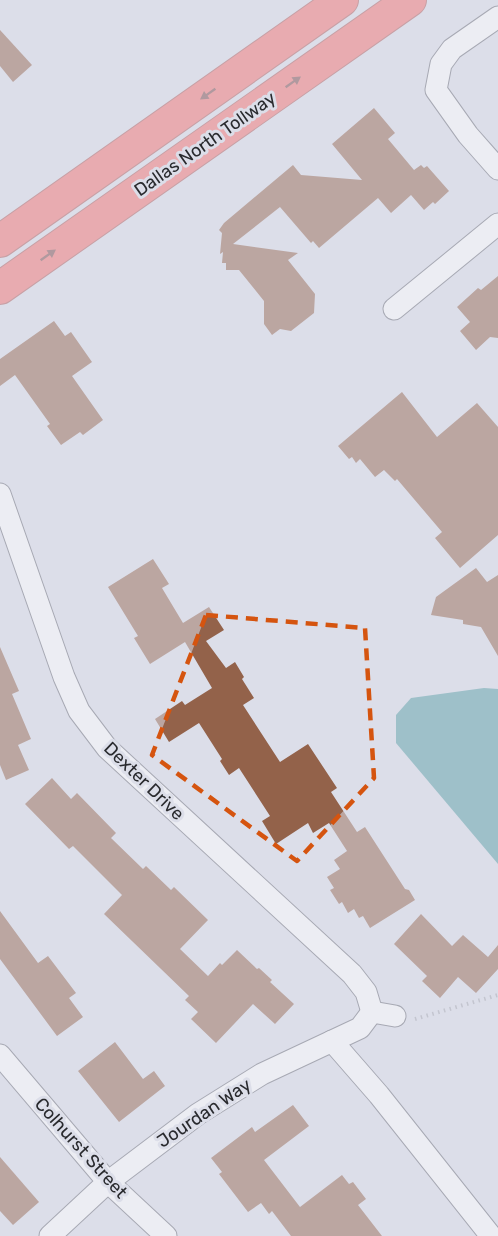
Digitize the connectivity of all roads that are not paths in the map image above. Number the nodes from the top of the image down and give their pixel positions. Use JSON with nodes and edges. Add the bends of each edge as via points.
{"nodes":[{"id":1,"x":342,"y":0,"type":"edge"},
{"id":2,"x":410,"y":0,"type":"edge"},
{"id":3,"x":498,"y":16,"type":"edge"},
{"id":4,"x":498,"y":169,"type":"edge"},
{"id":5,"x":498,"y":224,"type":"edge"},
{"id":6,"x":0,"y":241,"type":"edge"},
{"id":7,"x":0,"y":288,"type":"edge"},
{"id":8,"x":394,"y":309,"type":"dead end"},
{"id":9,"x":0,"y":494,"type":"edge"},
{"id":10,"x":372,"y":1012,"type":"junction"},
{"id":11,"x":394,"y":1016,"type":"road end"},
{"id":12,"x":332,"y":1041,"type":"junction"},
{"id":13,"x":0,"y":1055,"type":"edge"},
{"id":14,"x":108,"y":1182,"type":"junction"},
{"id":15,"x":50,"y":1236,"type":"edge"},
{"id":16,"x":165,"y":1236,"type":"edge"},
{"id":17,"x":491,"y":1236,"type":"edge"}],
"edges":[{"from":1,"to":6,"type":"highway","one_way":true},
{"from":7,"to":2,"type":"highway","name":"Dallas North Tollway","one_way":true},
{"from":3,"to":4,"type":"street","via":[[453,49],[441,64],[436,90]]},
{"from":5,"to":8,"type":"street"},
{"from":9,"to":10,"type":"street","name":"Dexter Drive","via":[[79,711],[106,748],[352,974],[366,992]]},
{"from":10,"to":11,"type":"street"},
{"from":10,"to":12,"type":"street","name":"Jourdan Way","via":[[360,1028]]},
{"from":12,"to":14,"type":"street","name":"Jourdan Way","via":[[262,1074],[198,1114]]},
{"from":12,"to":17,"type":"street"},
{"from":13,"to":14,"type":"street","name":"Colhurst Street"},
{"from":14,"to":15,"type":"street","name":"Jourdan Way"},
{"from":14,"to":16,"type":"street","name":"Colhurst Street"}]}
